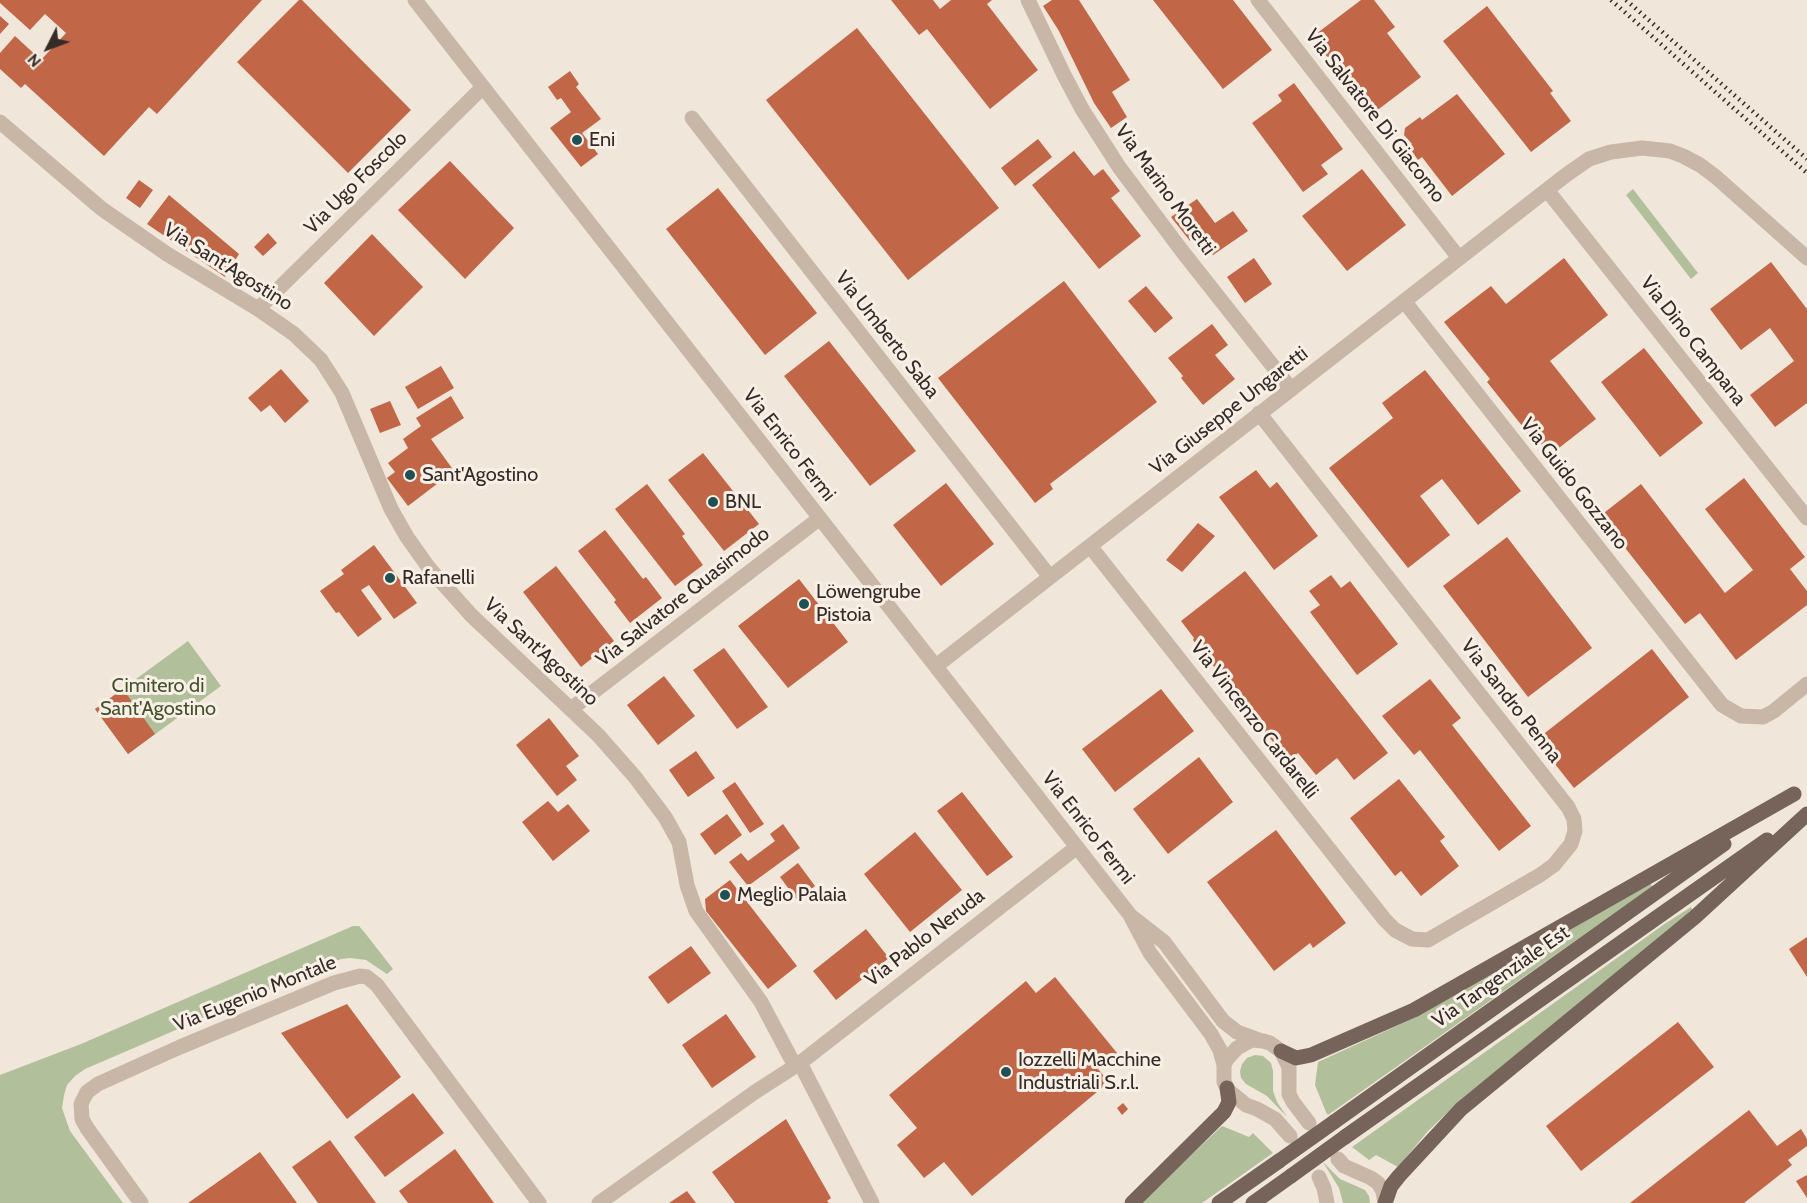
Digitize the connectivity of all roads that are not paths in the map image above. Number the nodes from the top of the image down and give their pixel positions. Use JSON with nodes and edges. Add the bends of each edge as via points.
{"nodes":[{"id":1,"x":415,"y":0,"type":"edge"},
{"id":2,"x":1028,"y":0,"type":"edge"},
{"id":3,"x":1258,"y":0,"type":"edge"},
{"id":4,"x":483,"y":87,"type":"junction"},
{"id":5,"x":692,"y":118,"type":"dead end"},
{"id":6,"x":0,"y":122,"type":"edge"},
{"id":7,"x":1547,"y":190,"type":"junction"},
{"id":8,"x":1459,"y":258,"type":"junction"},
{"id":9,"x":1807,"y":258,"type":"edge"},
{"id":10,"x":1404,"y":301,"type":"junction"},
{"id":11,"x":258,"y":309,"type":"junction"},
{"id":12,"x":1291,"y":389,"type":"junction"},
{"id":13,"x":1259,"y":413,"type":"junction"},
{"id":14,"x":820,"y":518,"type":"junction"},
{"id":15,"x":1807,"y":518,"type":"edge"},
{"id":16,"x":1090,"y":546,"type":"junction"},
{"id":17,"x":1050,"y":577,"type":"junction"},
{"id":18,"x":936,"y":666,"type":"junction"},
{"id":19,"x":1807,"y":684,"type":"edge"},
{"id":20,"x":572,"y":709,"type":"junction"},
{"id":21,"x":1807,"y":786,"type":"edge"},
{"id":22,"x":1794,"y":794,"type":"junction"},
{"id":23,"x":1807,"y":813,"type":"edge"},
{"id":24,"x":1077,"y":847,"type":"junction"},
{"id":25,"x":1130,"y":915,"type":"junction"},
{"id":26,"x":1384,"y":920,"type":"joint"},
{"id":27,"x":1260,"y":1041,"type":"junction"},
{"id":28,"x":1281,"y":1051,"type":"junction"},
{"id":29,"x":798,"y":1064,"type":"junction"},
{"id":30,"x":1224,"y":1065,"type":"junction"},
{"id":31,"x":1227,"y":1088,"type":"junction"},
{"id":32,"x":1310,"y":1124,"type":"dead end"},
{"id":33,"x":1290,"y":1136,"type":"dead end"},
{"id":34,"x":1338,"y":1160,"type":"dead end"},
{"id":35,"x":1319,"y":1177,"type":"dead end"},
{"id":36,"x":141,"y":1203,"type":"edge"},
{"id":37,"x":539,"y":1203,"type":"edge"},
{"id":38,"x":599,"y":1203,"type":"edge"},
{"id":39,"x":872,"y":1203,"type":"edge"},
{"id":40,"x":1132,"y":1203,"type":"edge"},
{"id":41,"x":1219,"y":1203,"type":"edge"},
{"id":42,"x":1253,"y":1203,"type":"edge"},
{"id":43,"x":1327,"y":1203,"type":"edge"},
{"id":44,"x":1385,"y":1203,"type":"edge"}],
"edges":[{"from":1,"to":4,"type":"street","name":"Via Enrico Fermi"},
{"from":2,"to":12,"type":"street","name":"Via Marino Moretti","via":[[1082,109],[1119,167]]},
{"from":3,"to":8,"type":"street","name":"Via Salvatore Di Giacomo"},
{"from":4,"to":11,"type":"street","name":"Via Ugo Foscolo"},
{"from":4,"to":14,"type":"street","name":"Via Enrico Fermi"},
{"from":5,"to":17,"type":"street","name":"Via Umberto Saba"},
{"from":6,"to":11,"type":"street","name":"Via Sant'Agostino","via":[[121,223]]},
{"from":7,"to":8,"type":"street","name":"Via Giuseppe Ungaretti"},
{"from":7,"to":9,"type":"street","name":"Via Giuseppe Ungaretti","via":[[1596,156],[1642,148],[1670,151],[1716,177]]},
{"from":7,"to":15,"type":"street","name":"Via Dino Campana"},
{"from":8,"to":10,"type":"street","name":"Via Giuseppe Ungaretti"},
{"from":10,"to":12,"type":"street","name":"Via Giuseppe Ungaretti"},
{"from":10,"to":19,"type":"street","name":"Via Guido Gozzano","via":[[1722,705],[1741,716],[1763,717]]},
{"from":11,"to":20,"type":"street","name":"Via Sant'Agostino","via":[[310,348],[332,376],[391,509],[429,568],[471,615]]},
{"from":12,"to":13,"type":"street","name":"Via Giuseppe Ungaretti"},
{"from":13,"to":16,"type":"street","name":"Via Giuseppe Ungaretti"},
{"from":13,"to":26,"type":"street","name":"Via Sandro Penna","via":[[1574,819],[1571,844],[1554,865],[1428,940],[1402,935]]},
{"from":14,"to":18,"type":"street","name":"Via Enrico Fermi"},
{"from":14,"to":20,"type":"street","name":"Via Salvatore Quasimodo"},
{"from":16,"to":17,"type":"street","name":"Via Giuseppe Ungaretti"},
{"from":16,"to":26,"type":"street","name":"Via Vincenzo Cardarelli"},
{"from":17,"to":18,"type":"street","name":"Via Giuseppe Ungaretti"},
{"from":18,"to":24,"type":"street","name":"Via Enrico Fermi"},
{"from":20,"to":29,"type":"street","name":"Via Sant'Agostino","via":[[635,777],[665,817],[679,842],[696,911]]},
{"from":21,"to":22,"type":"main road","name":"Via Tangenziale Est"},
{"from":22,"to":28,"type":"main road","via":[[1414,1010],[1311,1055],[1296,1058]]},
{"from":22,"to":41,"type":"main road","name":"Via Tangenziale Est","bridge":true},
{"from":23,"to":42,"type":"main road","name":"Via Tangenziale Est","bridge":true},
{"from":23,"to":44,"type":"main road","via":[[1695,917],[1461,1109],[1399,1176]]},
{"from":24,"to":25,"type":"street","name":"Via Enrico Fermi"},
{"from":24,"to":29,"type":"street","name":"Via Pablo Neruda"},
{"from":25,"to":27,"type":"street","name":"Via Enrico Fermi","via":[[1164,942],[1223,1021],[1237,1032]]},
{"from":25,"to":30,"type":"street","name":"Via Enrico Fermi","via":[[1150,953],[1211,1034]]},
{"from":27,"to":28,"type":"street","name":"Via Enrico Fermi"},
{"from":27,"to":30,"type":"street","via":[[1252,1040],[1237,1048]]},
{"from":28,"to":32,"type":"street","via":[[1289,1067],[1289,1094]]},
{"from":29,"to":38,"type":"street"},
{"from":29,"to":39,"type":"street","name":"Via Sant'Agostino"},
{"from":30,"to":31,"type":"street","name":"Via Enrico Fermi"},
{"from":31,"to":33,"type":"street","via":[[1237,1099],[1275,1119]]},
{"from":31,"to":40,"type":"main road","via":[[1228,1108]]},
{"from":34,"to":44,"type":"street","via":[[1378,1183]]},
{"from":35,"to":43,"type":"street"},
{"from":36,"to":37,"type":"street","name":"Via Eugenio Montale","via":[[82,1119],[81,1104],[87,1092],[180,1047],[344,979],[360,976],[377,985]]}]}
